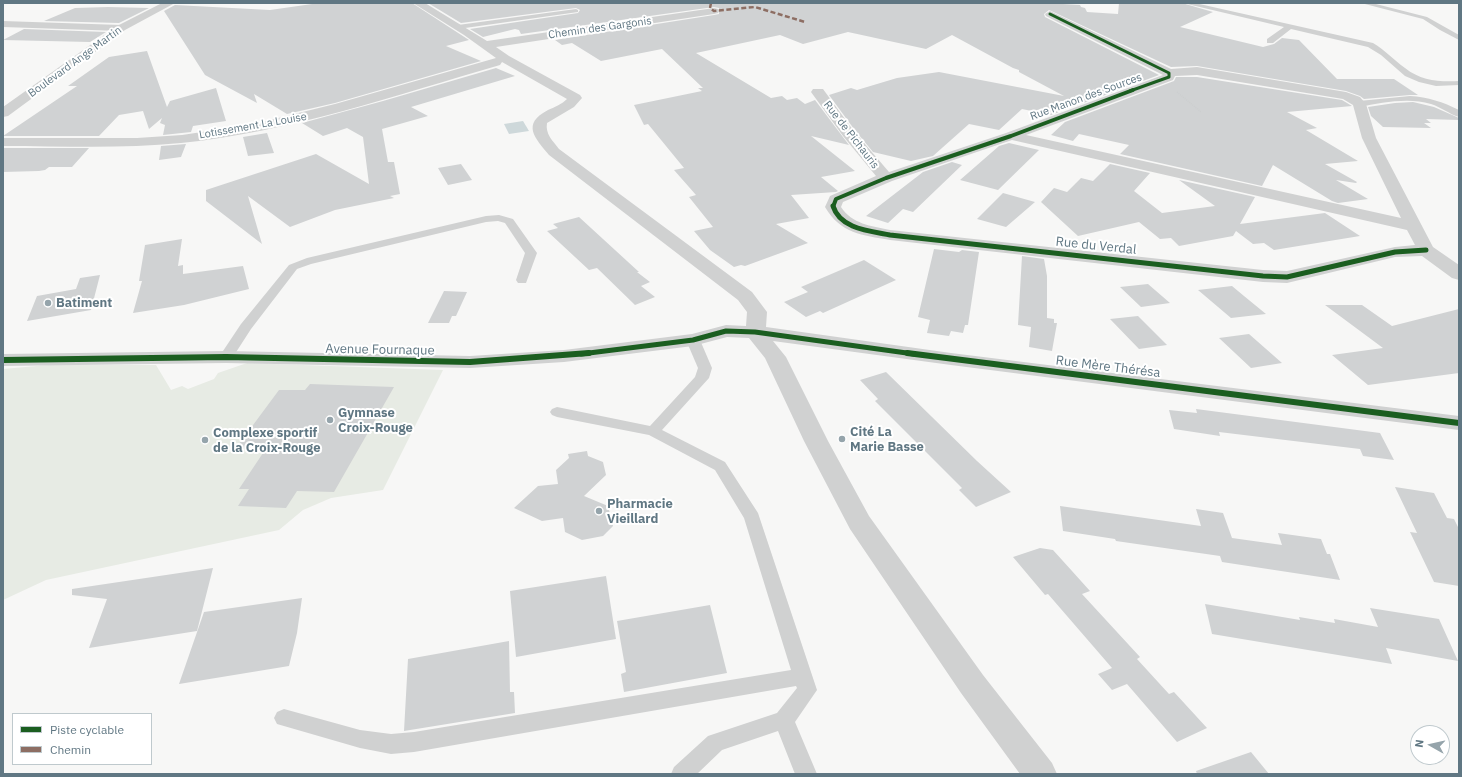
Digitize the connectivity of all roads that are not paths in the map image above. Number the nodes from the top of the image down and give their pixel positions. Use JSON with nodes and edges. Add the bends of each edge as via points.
{"nodes":[{"id":1,"x":170,"y":3,"type":"edge"},
{"id":2,"x":418,"y":3,"type":"edge"},
{"id":3,"x":1186,"y":3,"type":"edge"},
{"id":4,"x":1364,"y":3,"type":"edge"},
{"id":5,"x":576,"y":11,"type":"dead end"},
{"id":6,"x":714,"y":11,"type":"dead end"},
{"id":7,"x":1050,"y":14,"type":"dead end"},
{"id":8,"x":511,"y":15,"type":"dead end"},
{"id":9,"x":3,"y":24,"type":"edge"},
{"id":10,"x":455,"y":25,"type":"junction"},
{"id":11,"x":1288,"y":27,"type":"junction"},
{"id":12,"x":121,"y":28,"type":"junction"},
{"id":13,"x":1459,"y":38,"type":"edge"},
{"id":14,"x":1270,"y":41,"type":"dead end"},
{"id":15,"x":486,"y":45,"type":"junction"},
{"id":16,"x":496,"y":62,"type":"dead end"},
{"id":17,"x":1169,"y":73,"type":"junction"},
{"id":18,"x":1459,"y":84,"type":"edge"},
{"id":19,"x":818,"y":92,"type":"dead end"},
{"id":20,"x":1359,"y":104,"type":"junction"},
{"id":21,"x":3,"y":113,"type":"edge"},
{"id":22,"x":1459,"y":114,"type":"edge"},
{"id":23,"x":1011,"y":136,"type":"junction"},
{"id":24,"x":3,"y":142,"type":"edge"},
{"id":25,"x":886,"y":178,"type":"junction"},
{"id":26,"x":1414,"y":226,"type":"junction"},
{"id":27,"x":1426,"y":250,"type":"junction"},
{"id":28,"x":1459,"y":274,"type":"edge"},
{"id":29,"x":522,"y":280,"type":"dead end"},
{"id":30,"x":755,"y":332,"type":"junction"},
{"id":31,"x":693,"y":340,"type":"junction"},
{"id":32,"x":226,"y":357,"type":"junction"},
{"id":33,"x":3,"y":360,"type":"edge"},
{"id":34,"x":557,"y":412,"type":"dead end"},
{"id":35,"x":1459,"y":423,"type":"edge"},
{"id":36,"x":653,"y":431,"type":"junction"},
{"id":37,"x":803,"y":676,"type":"junction"},
{"id":38,"x":284,"y":718,"type":"dead end"},
{"id":39,"x":784,"y":720,"type":"junction"},
{"id":40,"x":682,"y":774,"type":"edge"},
{"id":41,"x":806,"y":774,"type":"edge"},
{"id":42,"x":1040,"y":774,"type":"edge"}],
"edges":[{"from":1,"to":12,"type":"street","name":"Boulevard Ange Martin"},
{"from":2,"to":10,"type":"street"},
{"from":3,"to":11,"type":"lane"},
{"from":4,"to":13,"type":"lane","via":[[1425,18]]},
{"from":5,"to":10,"type":"lane"},
{"from":6,"to":15,"type":"street","name":"Chemin des Gargonis"},
{"from":7,"to":17,"type":"street","name":"Rue Manon des Sources"},
{"from":8,"to":10,"type":"lane"},
{"from":9,"to":12,"type":"street"},
{"from":10,"to":15,"type":"street"},
{"from":11,"to":14,"type":"lane"},
{"from":11,"to":18,"type":"lane","via":[[1381,50],[1403,71],[1423,81]]},
{"from":12,"to":21,"type":"street","name":"Boulevard Ange Martin"},
{"from":15,"to":30,"type":"street","via":[[505,59],[575,98],[543,118],[540,132],[544,140],[554,152],[745,296],[757,312]]},
{"from":16,"to":24,"type":"street","name":"Lotissement La Louise","via":[[272,125],[138,142]]},
{"from":17,"to":20,"type":"street","via":[[1197,71],[1268,82],[1346,96]]},
{"from":17,"to":23,"type":"street","name":"Rue Manon des Sources","via":[[1169,77]]},
{"from":19,"to":25,"type":"street","name":"Rue de Pichauris"},
{"from":20,"to":22,"type":"lane","via":[[1408,98],[1444,104]]},
{"from":20,"to":26,"type":"street","via":[[1369,138]]},
{"from":23,"to":25,"type":"street"},
{"from":23,"to":26,"type":"street","name":"Rue Manon des Sources"},
{"from":25,"to":27,"type":"street","name":"Rue du Verdal","via":[[836,199],[833,207],[843,221],[854,227],[890,235],[1263,276],[1287,277],[1395,252]]},
{"from":26,"to":27,"type":"street"},
{"from":27,"to":28,"type":"street"},
{"from":29,"to":32,"type":"lane","via":[[531,253],[510,221],[499,218],[307,261],[292,268]]},
{"from":30,"to":31,"type":"street","name":"Avenue Fournaque","via":[[726,331]]},
{"from":30,"to":35,"type":"street","name":"Rue Mère Thérésa"},
{"from":30,"to":42,"type":"street","via":[[775,356],[859,522],[972,684]]},
{"from":31,"to":32,"type":"street","name":"Avenue Fournaque","via":[[564,356],[470,362]]},
{"from":31,"to":36,"type":"lane","via":[[705,368],[702,378]]},
{"from":32,"to":33,"type":"street","name":"Avenue Fournaque"},
{"from":34,"to":36,"type":"lane"},
{"from":36,"to":37,"type":"lane","via":[[720,466],[752,517]]},
{"from":37,"to":38,"type":"lane","via":[[391,744],[360,739]]},
{"from":37,"to":39,"type":"lane","via":[[807,690]]},
{"from":39,"to":40,"type":"lane","via":[[715,743]]},
{"from":39,"to":41,"type":"lane"}]}
